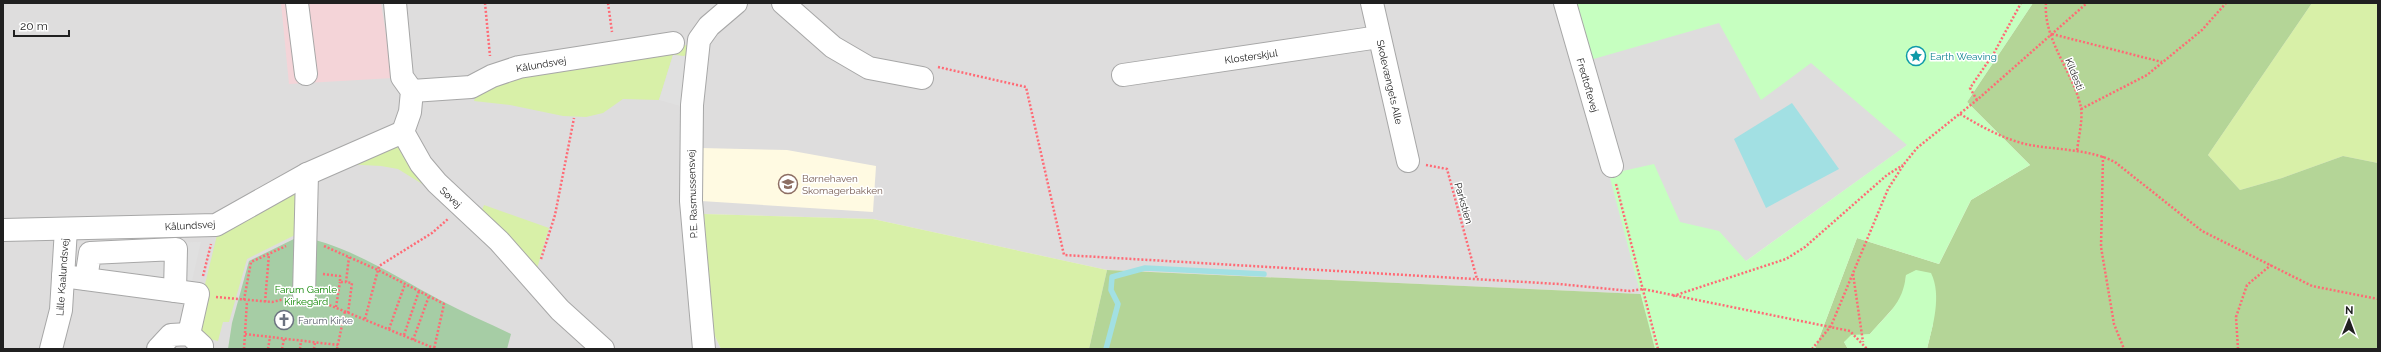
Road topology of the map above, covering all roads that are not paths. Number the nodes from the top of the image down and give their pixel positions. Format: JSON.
{"nodes":[{"id":1,"x":297,"y":3,"type":"edge"},
{"id":2,"x":395,"y":3,"type":"edge"},
{"id":3,"x":736,"y":3,"type":"edge"},
{"id":4,"x":783,"y":3,"type":"edge"},
{"id":5,"x":1372,"y":3,"type":"edge"},
{"id":6,"x":1565,"y":3,"type":"edge"},
{"id":7,"x":1379,"y":37,"type":"junction"},
{"id":8,"x":673,"y":43,"type":"dead end"},
{"id":9,"x":306,"y":74,"type":"dead end"},
{"id":10,"x":1123,"y":75,"type":"dead end"},
{"id":11,"x":922,"y":78,"type":"road end"},
{"id":12,"x":412,"y":91,"type":"junction"},
{"id":13,"x":403,"y":132,"type":"junction"},
{"id":14,"x":1408,"y":161,"type":"road end"},
{"id":15,"x":1612,"y":166,"type":"road end"},
{"id":16,"x":307,"y":174,"type":"junction"},
{"id":17,"x":66,"y":229,"type":"junction"},
{"id":18,"x":3,"y":230,"type":"edge"},
{"id":19,"x":63,"y":276,"type":"junction"},
{"id":20,"x":86,"y":279,"type":"junction"},
{"id":21,"x":175,"y":291,"type":"junction"},
{"id":22,"x":304,"y":295,"type":"dead end"},
{"id":23,"x":195,"y":341,"type":"edge"},
{"id":24,"x":51,"y":349,"type":"edge"},
{"id":25,"x":158,"y":349,"type":"edge"},
{"id":26,"x":603,"y":349,"type":"edge"},
{"id":27,"x":704,"y":349,"type":"edge"}],
"edges":[{"from":1,"to":9,"type":"street"},
{"from":2,"to":12,"type":"street"},
{"from":3,"to":27,"type":"street","name":"P.E. Rasmussensvej"},
{"from":4,"to":11,"type":"street"},
{"from":5,"to":7,"type":"street","name":"Skolevængets Alle"},
{"from":6,"to":15,"type":"street","name":"Fredtoftevej"},
{"from":7,"to":10,"type":"street","name":"Klosterskjul"},
{"from":7,"to":14,"type":"street","name":"Skolevængets Alle"},
{"from":8,"to":12,"type":"street","name":"Kålundsvej"},
{"from":12,"to":13,"type":"street"},
{"from":13,"to":16,"type":"street","name":"Kålundsvej"},
{"from":13,"to":26,"type":"street","name":"Søvej"},
{"from":16,"to":17,"type":"street","name":"Kålundsvej"},
{"from":16,"to":22,"type":"street"},
{"from":17,"to":18,"type":"street","name":"Kålundsvej"},
{"from":17,"to":19,"type":"street","name":"Lille Kaalundsvej"},
{"from":19,"to":20,"type":"street"},
{"from":19,"to":24,"type":"street","name":"Lille Kaalundsvej"},
{"from":20,"to":21,"type":"street"},
{"from":20,"to":21,"type":"street"},
{"from":21,"to":23,"type":"street"},
{"from":23,"to":25,"type":"street"}]}
